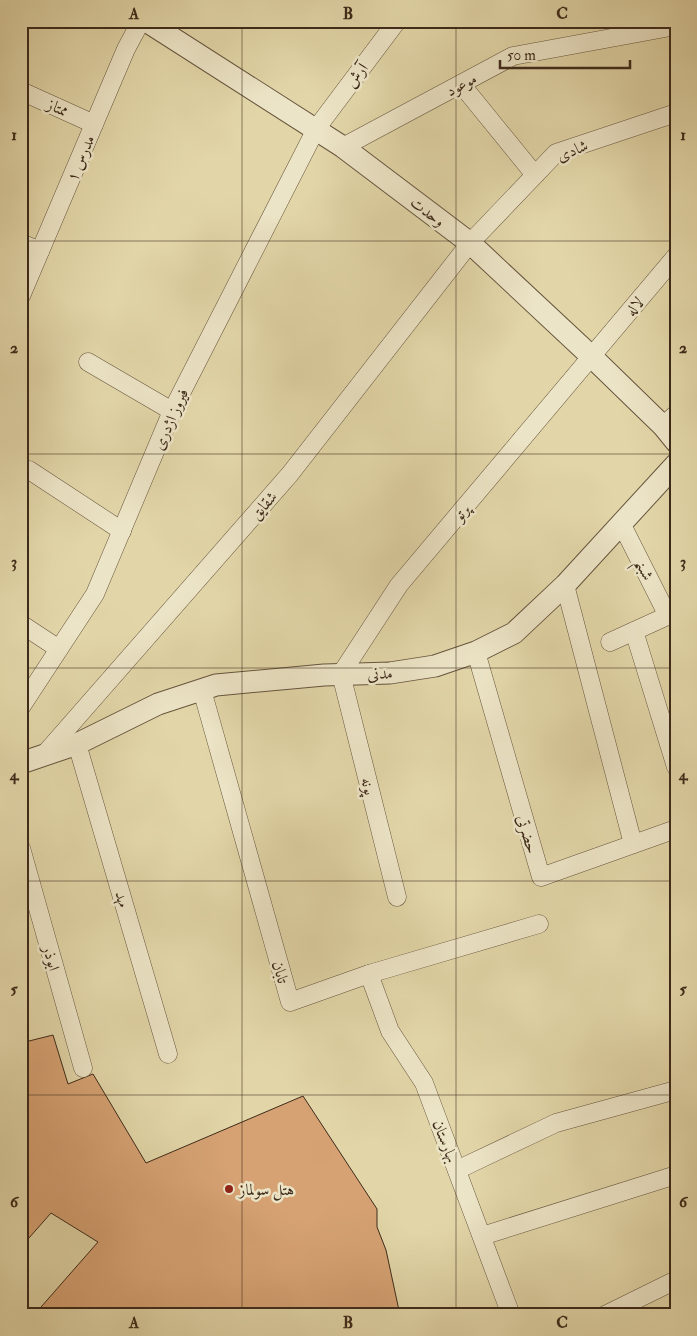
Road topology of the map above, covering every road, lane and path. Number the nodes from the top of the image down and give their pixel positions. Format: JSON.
{"nodes":[{"id":1,"x":141,"y":21,"type":"edge"},
{"id":2,"x":146,"y":21,"type":"edge"},
{"id":3,"x":397,"y":21,"type":"edge"},
{"id":4,"x":676,"y":26,"type":"edge"},
{"id":5,"x":631,"y":28,"type":"edge"},
{"id":6,"x":461,"y":84,"type":"junction"},
{"id":7,"x":21,"y":91,"type":"edge"},
{"id":8,"x":676,"y":113,"type":"edge"},
{"id":9,"x":94,"y":124,"type":"junction"},
{"id":10,"x":316,"y":130,"type":"junction"},
{"id":11,"x":344,"y":147,"type":"junction"},
{"id":12,"x":535,"y":175,"type":"junction"},
{"id":13,"x":21,"y":243,"type":"edge"},
{"id":14,"x":470,"y":243,"type":"junction"},
{"id":15,"x":40,"y":251,"type":"junction"},
{"id":16,"x":676,"y":256,"type":"edge"},
{"id":17,"x":21,"y":296,"type":"edge"},
{"id":18,"x":592,"y":357,"type":"junction"},
{"id":19,"x":88,"y":362,"type":"dead end"},
{"id":20,"x":172,"y":411,"type":"junction"},
{"id":21,"x":669,"y":420,"type":"edge"},
{"id":22,"x":676,"y":442,"type":"edge"},
{"id":23,"x":676,"y":464,"type":"edge"},
{"id":24,"x":29,"y":470,"type":"dead end"},
{"id":25,"x":622,"y":523,"type":"junction"},
{"id":26,"x":122,"y":531,"type":"junction"},
{"id":27,"x":565,"y":585,"type":"junction"},
{"id":28,"x":672,"y":614,"type":"edge"},
{"id":29,"x":21,"y":624,"type":"edge"},
{"id":30,"x":634,"y":631,"type":"junction"},
{"id":31,"x":610,"y":642,"type":"dead end"},
{"id":32,"x":59,"y":649,"type":"junction"},
{"id":33,"x":476,"y":652,"type":"junction"},
{"id":34,"x":341,"y":674,"type":"junction"},
{"id":35,"x":202,"y":690,"type":"junction"},
{"id":36,"x":21,"y":706,"type":"edge"},
{"id":37,"x":77,"y":744,"type":"junction"},
{"id":38,"x":43,"y":756,"type":"junction"},
{"id":39,"x":21,"y":763,"type":"edge"},
{"id":40,"x":676,"y":767,"type":"edge"},
{"id":41,"x":676,"y":829,"type":"edge"},
{"id":42,"x":633,"y":844,"type":"junction"},
{"id":43,"x":21,"y":848,"type":"edge"},
{"id":44,"x":398,"y":897,"type":"dead end"},
{"id":45,"x":539,"y":924,"type":"dead end"},
{"id":46,"x":369,"y":974,"type":"junction"},
{"id":47,"x":168,"y":1054,"type":"dead end"},
{"id":48,"x":83,"y":1068,"type":"dead end"},
{"id":49,"x":676,"y":1090,"type":"edge"},
{"id":50,"x":457,"y":1170,"type":"junction"},
{"id":51,"x":676,"y":1175,"type":"edge"},
{"id":52,"x":482,"y":1236,"type":"junction"},
{"id":53,"x":676,"y":1280,"type":"edge"},
{"id":54,"x":511,"y":1315,"type":"edge"},
{"id":55,"x":605,"y":1315,"type":"edge"}],
"edges":[{"from":1,"to":9,"type":"street","name":"مدرس ۱"},
{"from":2,"to":10,"type":"street","name":"وحدت"},
{"from":3,"to":10,"type":"street","name":"آرش"},
{"from":4,"to":5,"type":"street","name":"موعود"},
{"from":5,"to":6,"type":"street","name":"موعود"},
{"from":6,"to":11,"type":"street","name":"موعود"},
{"from":6,"to":12,"type":"street"},
{"from":7,"to":9,"type":"street","name":"ممتاز"},
{"from":8,"to":12,"type":"street","name":"شادی"},
{"from":9,"to":15,"type":"street","name":"مدرس ۱"},
{"from":10,"to":11,"type":"street","name":"وحدت"},
{"from":10,"to":20,"type":"street","name":"فیروز اژدری"},
{"from":11,"to":14,"type":"street","name":"وحدت"},
{"from":12,"to":14,"type":"street","name":"شادی"},
{"from":13,"to":15,"type":"street"},
{"from":14,"to":18,"type":"street","name":"وحدت"},
{"from":14,"to":38,"type":"street","name":"شقایق"},
{"from":15,"to":17,"type":"street","name":"مدرس ۱"},
{"from":16,"to":18,"type":"street","name":"لاله"},
{"from":18,"to":21,"type":"street","name":"وحدت"},
{"from":18,"to":34,"type":"street","name":"پرتو"},
{"from":19,"to":20,"type":"street"},
{"from":20,"to":26,"type":"street","name":"فیروز اژدری"},
{"from":21,"to":22,"type":"street","name":"وحدت"},
{"from":23,"to":25,"type":"street","name":"مدنی"},
{"from":24,"to":26,"type":"street"},
{"from":25,"to":27,"type":"street","name":"مدنی"},
{"from":25,"to":28,"type":"street","name":"شبنم"},
{"from":26,"to":32,"type":"street","name":"فیروز اژدری"},
{"from":27,"to":33,"type":"street","name":"مدنی"},
{"from":27,"to":42,"type":"street"},
{"from":28,"to":30,"type":"street"},
{"from":29,"to":32,"type":"street"},
{"from":30,"to":31,"type":"street"},
{"from":30,"to":40,"type":"street"},
{"from":32,"to":36,"type":"street","name":"فیروز اژدری"},
{"from":33,"to":34,"type":"street","name":"مدنی"},
{"from":33,"to":42,"type":"street","name":"حضرتی"},
{"from":34,"to":35,"type":"street","name":"مدنی"},
{"from":34,"to":44,"type":"street","name":"پونه"},
{"from":35,"to":37,"type":"street","name":"مدنی"},
{"from":35,"to":46,"type":"street","name":"تابان"},
{"from":37,"to":38,"type":"street","name":"مدنی"},
{"from":37,"to":47,"type":"street","name":"مهد"},
{"from":38,"to":39,"type":"street","name":"مدنی"},
{"from":41,"to":42,"type":"street","name":"حضرتی"},
{"from":43,"to":48,"type":"street","name":"ابوذر"},
{"from":45,"to":46,"type":"street","name":"تابان"},
{"from":46,"to":50,"type":"street","name":"بهارستان"},
{"from":49,"to":50,"type":"street"},
{"from":50,"to":52,"type":"street","name":"بهارستان"},
{"from":51,"to":52,"type":"street"},
{"from":52,"to":54,"type":"street","name":"بهارستان"},
{"from":53,"to":55,"type":"street"}]}
